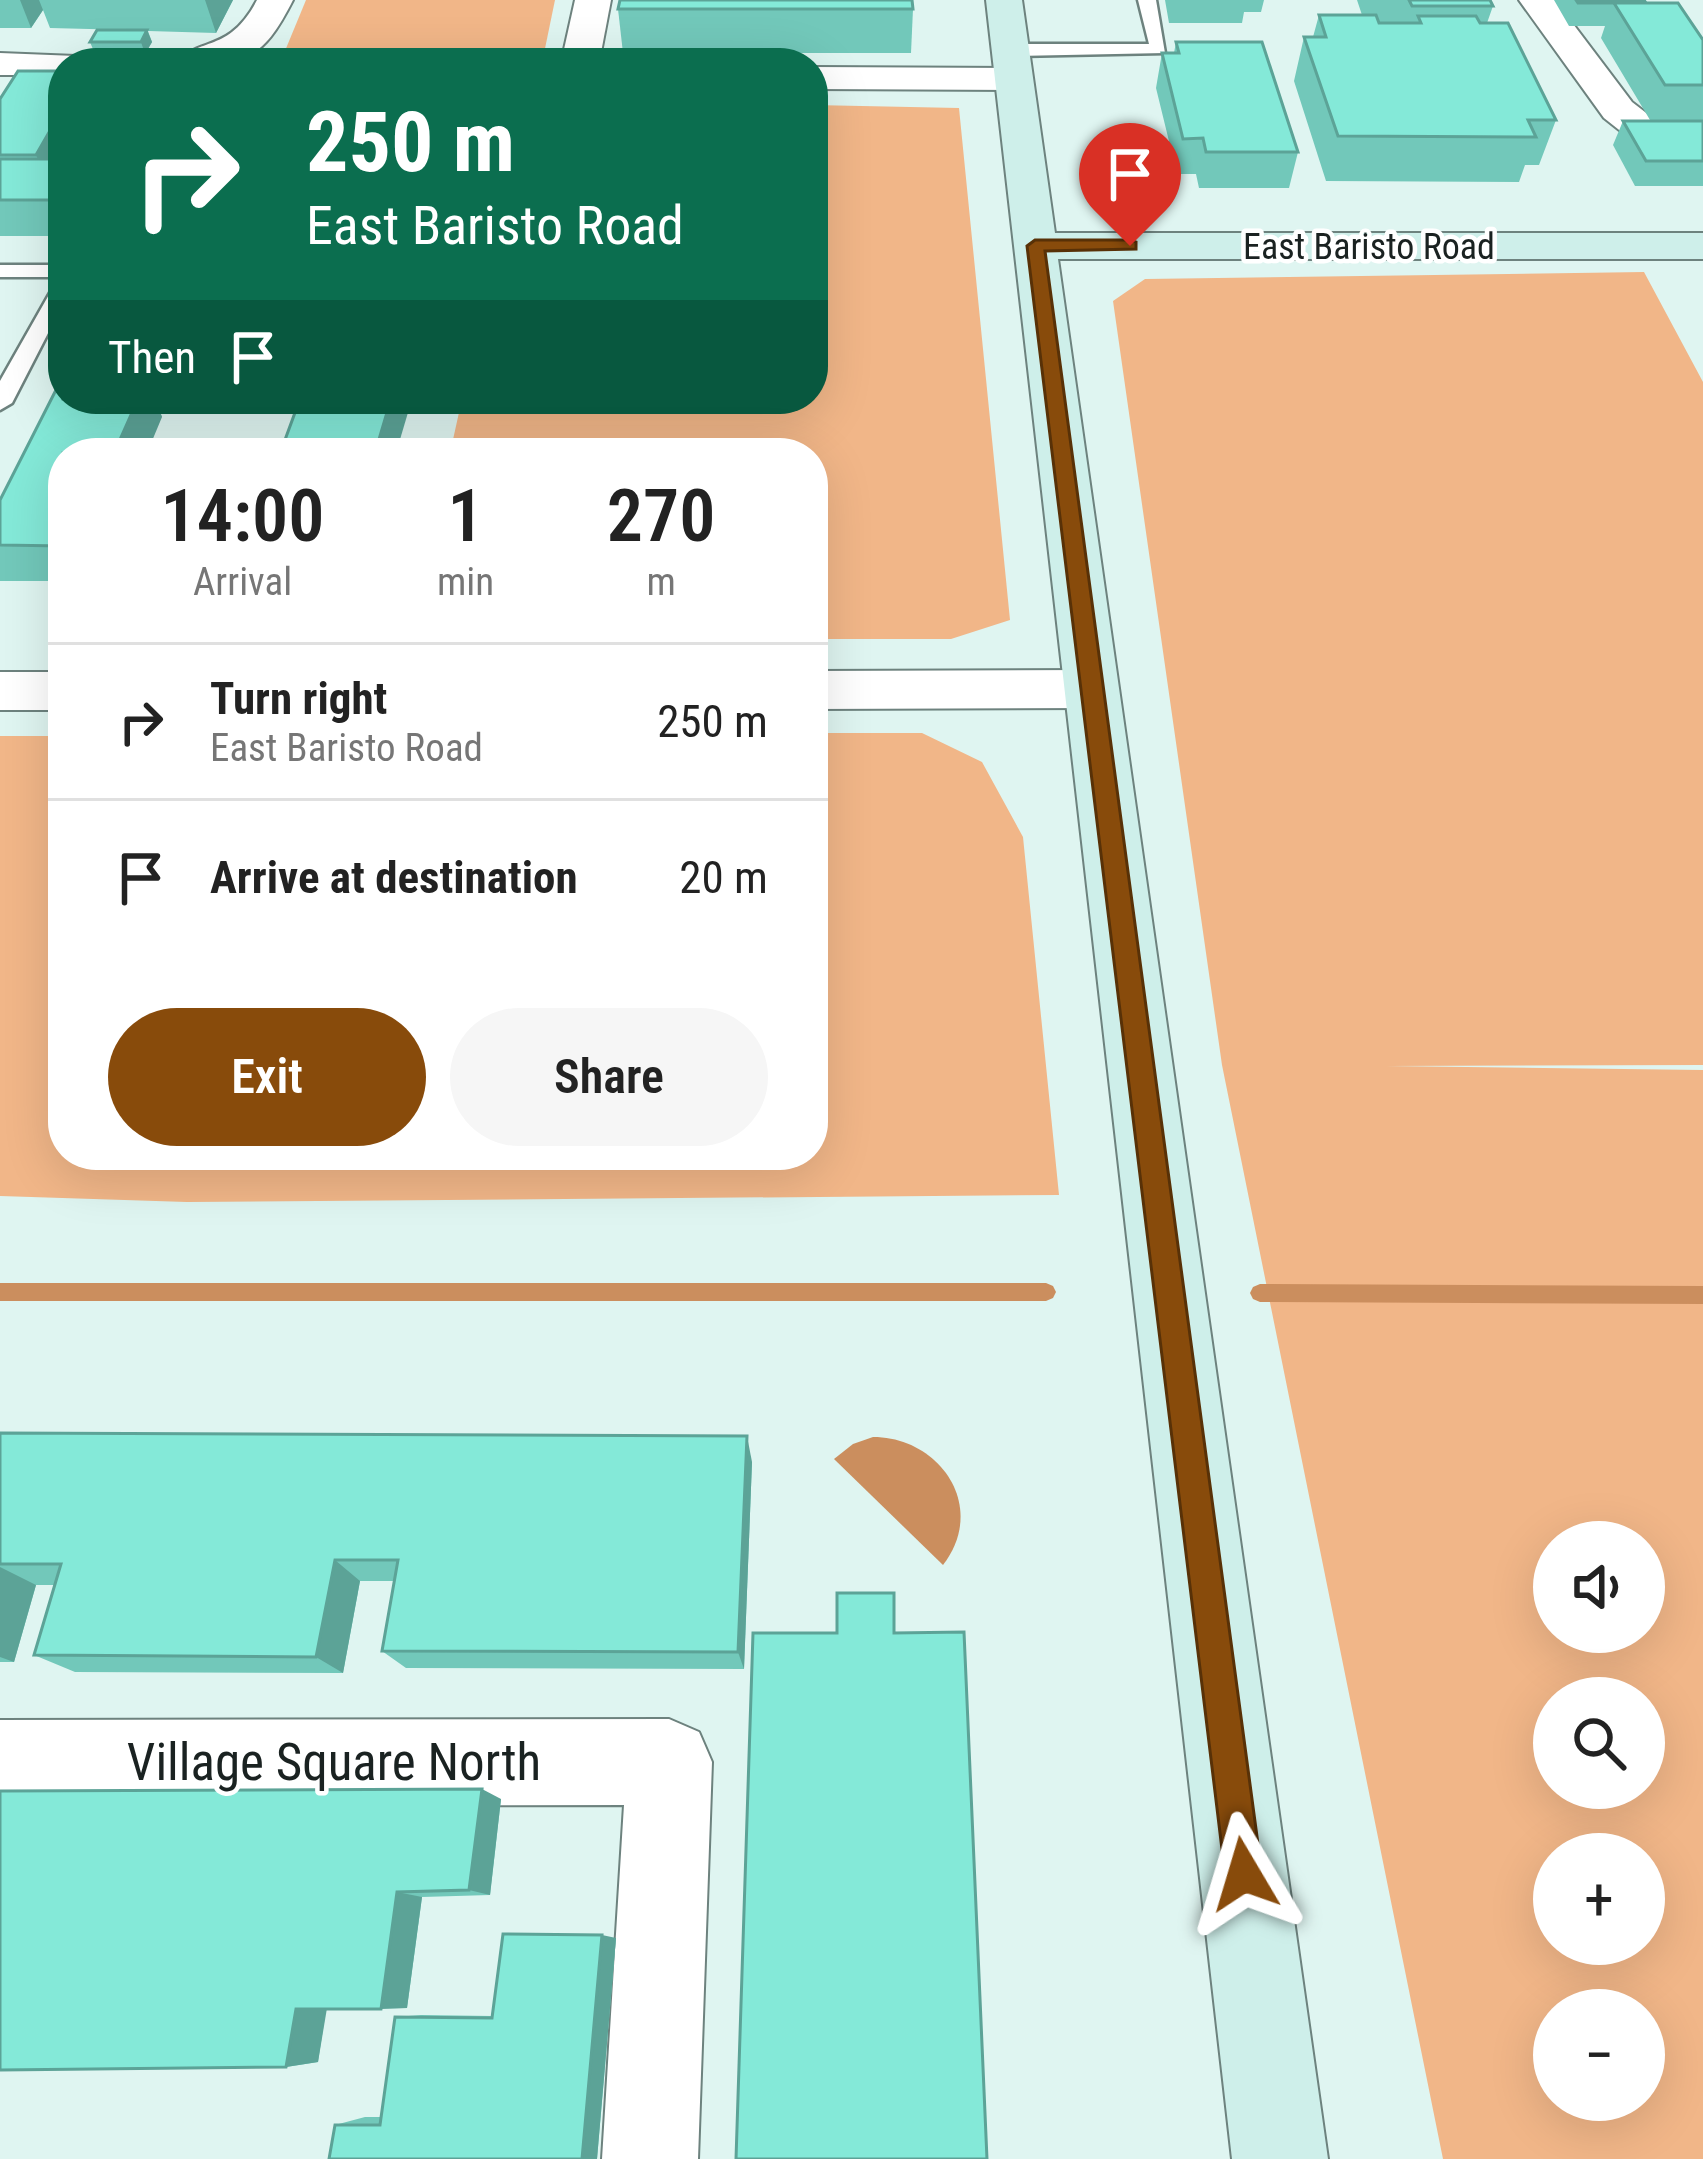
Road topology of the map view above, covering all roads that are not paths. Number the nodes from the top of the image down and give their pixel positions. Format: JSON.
{"nodes":[{"id":1,"x":275,"y":0,"type":"edge"},
{"id":2,"x":593,"y":0,"type":"edge"},
{"id":3,"x":1147,"y":0,"type":"edge"},
{"id":4,"x":1538,"y":0,"type":"edge"},
{"id":5,"x":1010,"y":43,"type":"edge"},
{"id":6,"x":238,"y":48,"type":"edge"},
{"id":7,"x":583,"y":48,"type":"edge"},
{"id":8,"x":0,"y":64,"type":"edge"},
{"id":9,"x":48,"y":64,"type":"edge"},
{"id":10,"x":828,"y":75,"type":"edge"},
{"id":11,"x":1703,"y":138,"type":"edge"},
{"id":12,"x":1035,"y":246,"type":"junction"},
{"id":13,"x":1703,"y":246,"type":"edge"},
{"id":14,"x":0,"y":271,"type":"edge"},
{"id":15,"x":48,"y":271,"type":"edge"},
{"id":16,"x":48,"y":312,"type":"edge"},
{"id":17,"x":0,"y":403,"type":"edge"},
{"id":18,"x":1090,"y":689,"type":"junction"},
{"id":19,"x":828,"y":690,"type":"edge"},
{"id":20,"x":0,"y":691,"type":"edge"},
{"id":21,"x":48,"y":691,"type":"edge"},
{"id":22,"x":0,"y":1763,"type":"edge"},
{"id":23,"x":650,"y":2159,"type":"edge"},
{"id":24,"x":1280,"y":2159,"type":"edge"}],
"edges":[{"from":1,"to":6,"type":"street"},
{"from":2,"to":7,"type":"street"},
{"from":3,"to":5,"type":"lane"},
{"from":4,"to":11,"type":"street"},
{"from":5,"to":10,"type":"street"},
{"from":5,"to":12,"type":"street"},
{"from":8,"to":9,"type":"street"},
{"from":12,"to":13,"type":"street","name":"East Baristo Road"},
{"from":12,"to":18,"type":"street"},
{"from":14,"to":15,"type":"lane"},
{"from":16,"to":17,"type":"lane"},
{"from":18,"to":19,"type":"street"},
{"from":18,"to":24,"type":"street"},
{"from":20,"to":21,"type":"street"},
{"from":22,"to":23,"type":"street","name":"Village Square North"}]}
